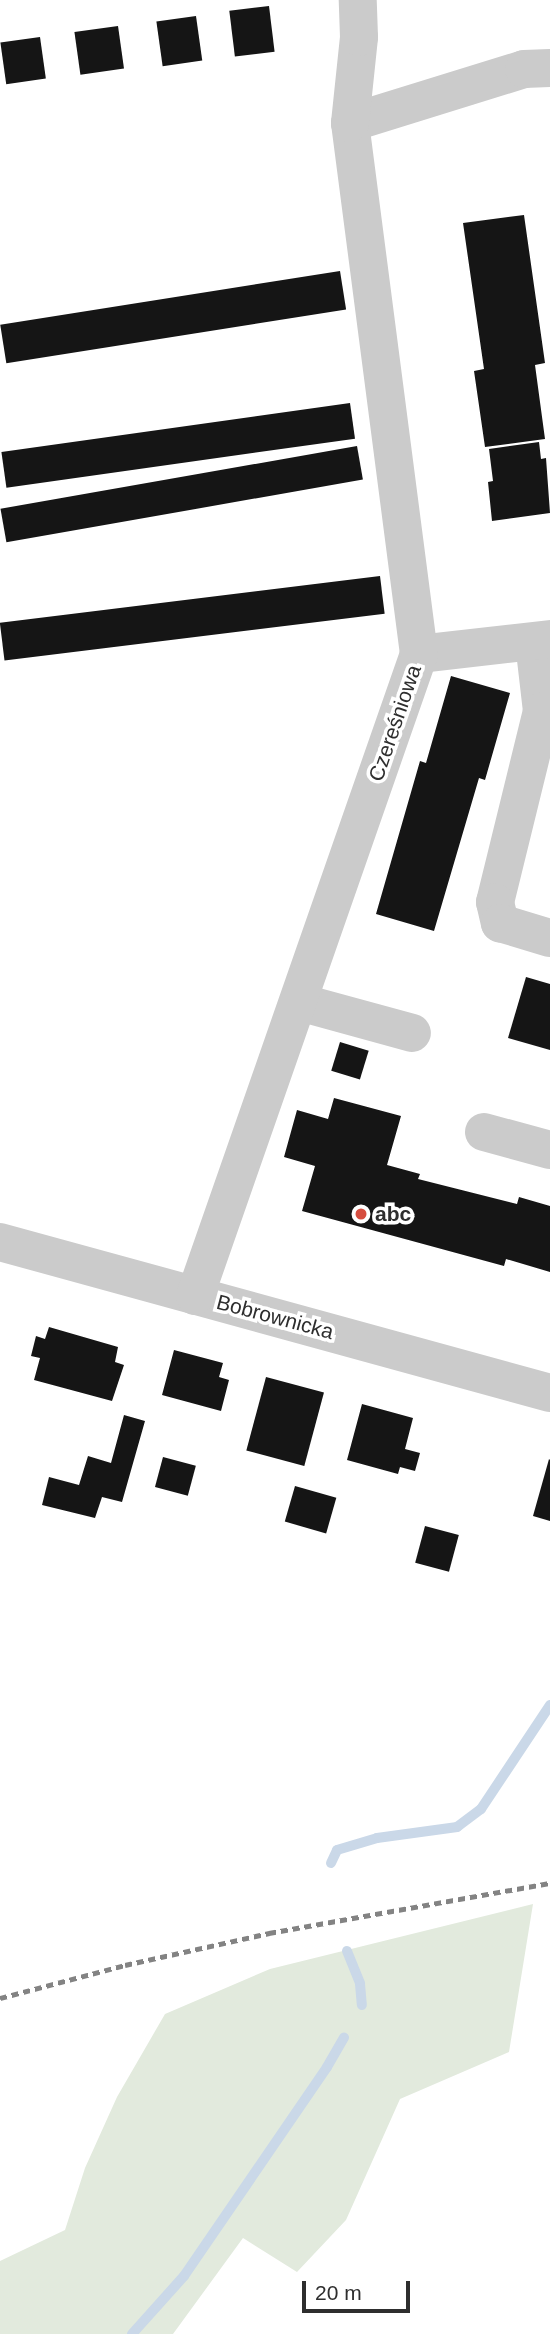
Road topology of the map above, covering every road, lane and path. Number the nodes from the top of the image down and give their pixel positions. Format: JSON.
{"nodes":[{"id":1,"x":359,"y":0,"type":"edge"},
{"id":2,"x":541,"y":62,"type":"edge"},
{"id":3,"x":350,"y":123,"type":"junction"},
{"id":4,"x":542,"y":640,"type":"edge"},
{"id":5,"x":419,"y":654,"type":"junction"},
{"id":6,"x":550,"y":937,"type":"edge"},
{"id":7,"x":299,"y":1002,"type":"junction"},
{"id":8,"x":412,"y":1033,"type":"dead end"},
{"id":9,"x":484,"y":1132,"type":"dead end"},
{"id":10,"x":550,"y":1150,"type":"edge"},
{"id":11,"x":0,"y":1242,"type":"edge"},
{"id":12,"x":195,"y":1296,"type":"junction"},
{"id":13,"x":550,"y":1393,"type":"edge"}],
"edges":[{"from":1,"to":3,"type":"street","name":"Czereśniowa"},
{"from":2,"to":3,"type":"street"},
{"from":3,"to":5,"type":"street","name":"Czereśniowa"},
{"from":4,"to":5,"type":"street"},
{"from":4,"to":6,"type":"street"},
{"from":5,"to":7,"type":"street","name":"Czereśniowa"},
{"from":7,"to":8,"type":"street"},
{"from":7,"to":12,"type":"street","name":"Czereśniowa"},
{"from":9,"to":10,"type":"street"},
{"from":11,"to":12,"type":"street","name":"Bobrownicka"},
{"from":12,"to":13,"type":"street","name":"Bobrownicka"}]}
